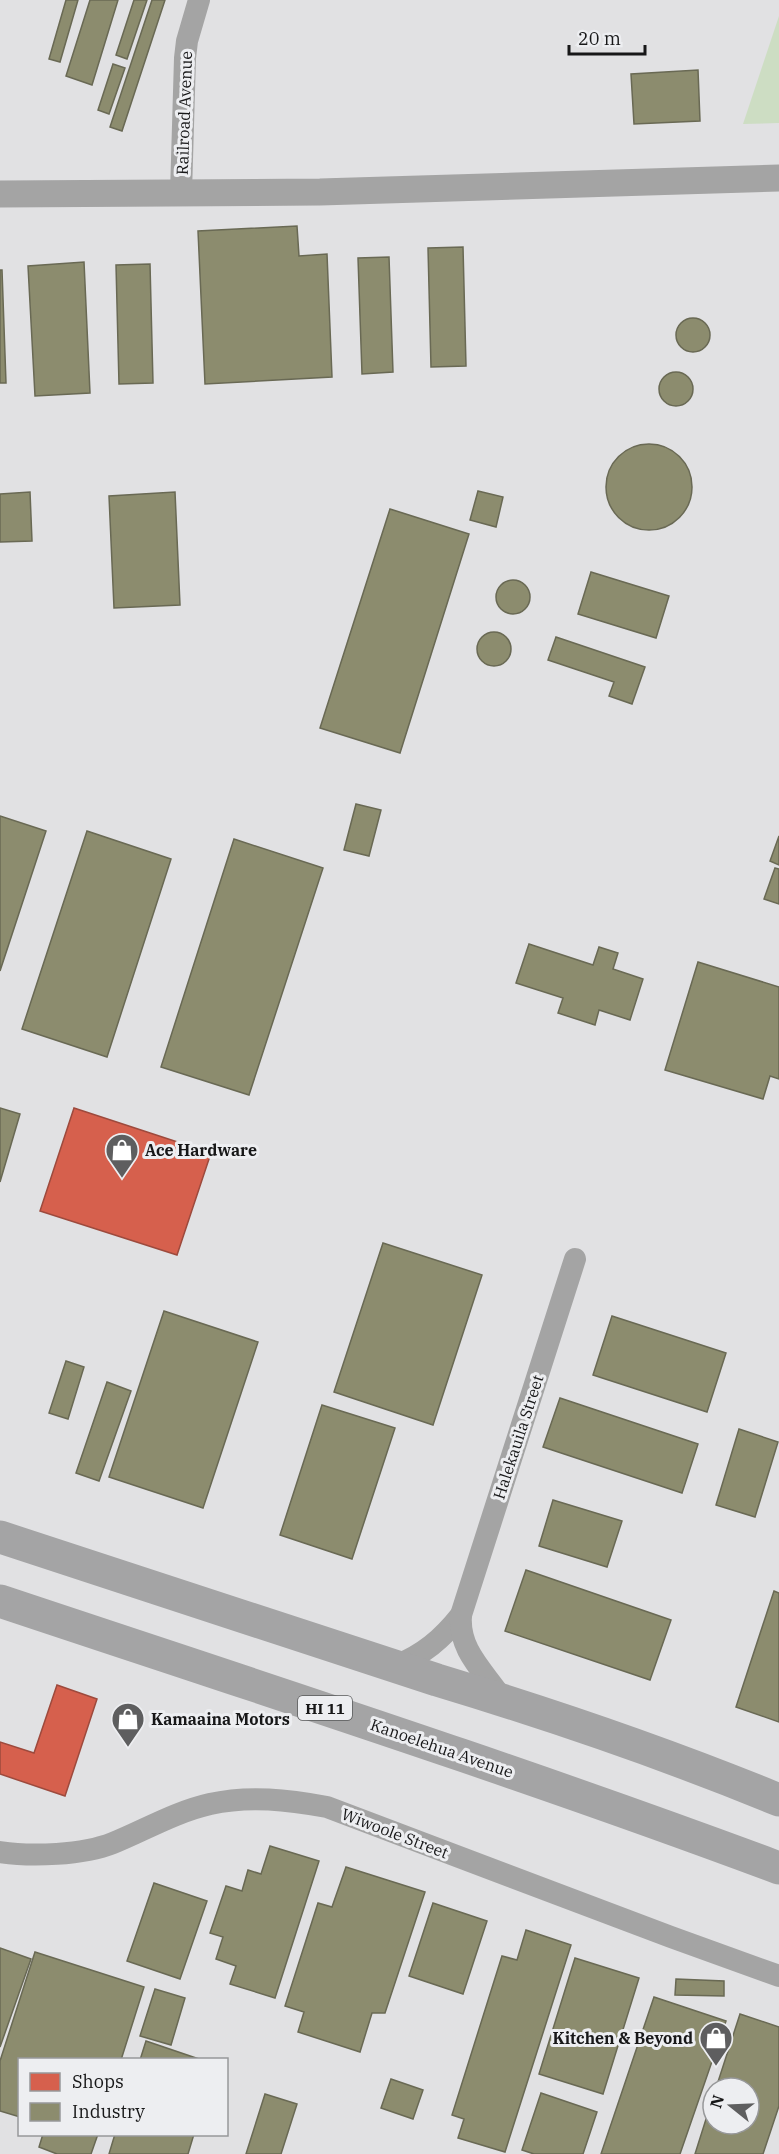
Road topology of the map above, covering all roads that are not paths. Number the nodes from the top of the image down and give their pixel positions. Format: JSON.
{"nodes":[{"id":1,"x":199,"y":0,"type":"edge"},
{"id":2,"x":779,"y":178,"type":"edge"},
{"id":3,"x":181,"y":193,"type":"junction"},
{"id":4,"x":0,"y":195,"type":"edge"},
{"id":5,"x":575,"y":1259,"type":"dead end"},
{"id":6,"x":0,"y":1537,"type":"edge"},
{"id":7,"x":40,"y":1550,"type":"junction"},
{"id":8,"x":0,"y":1551,"type":"edge"},
{"id":9,"x":0,"y":1601,"type":"edge"},
{"id":10,"x":461,"y":1615,"type":"junction"},
{"id":11,"x":395,"y":1666,"type":"junction"},
{"id":12,"x":503,"y":1700,"type":"junction"},
{"id":13,"x":779,"y":1800,"type":"edge"},
{"id":14,"x":0,"y":1852,"type":"edge"},
{"id":15,"x":779,"y":1868,"type":"edge"},
{"id":16,"x":779,"y":1976,"type":"edge"}],
"edges":[{"from":1,"to":3,"type":"street","name":"Railroad Avenue"},
{"from":2,"to":3,"type":"street"},
{"from":3,"to":4,"type":"street"},
{"from":5,"to":10,"type":"street","name":"Halekauila Street"},
{"from":6,"to":7,"type":"highway"},
{"from":7,"to":8,"type":"highway"},
{"from":7,"to":11,"type":"highway"},
{"from":9,"to":15,"type":"highway","name":"Kanoelehua Avenue","number":"HI 11"},
{"from":10,"to":11,"type":"street","name":"Halekauila Street"},
{"from":10,"to":12,"type":"street","name":"Halekauila Street"},
{"from":11,"to":12,"type":"highway"},
{"from":12,"to":13,"type":"highway"},
{"from":14,"to":16,"type":"street","name":"Wiwoole Street"}]}
